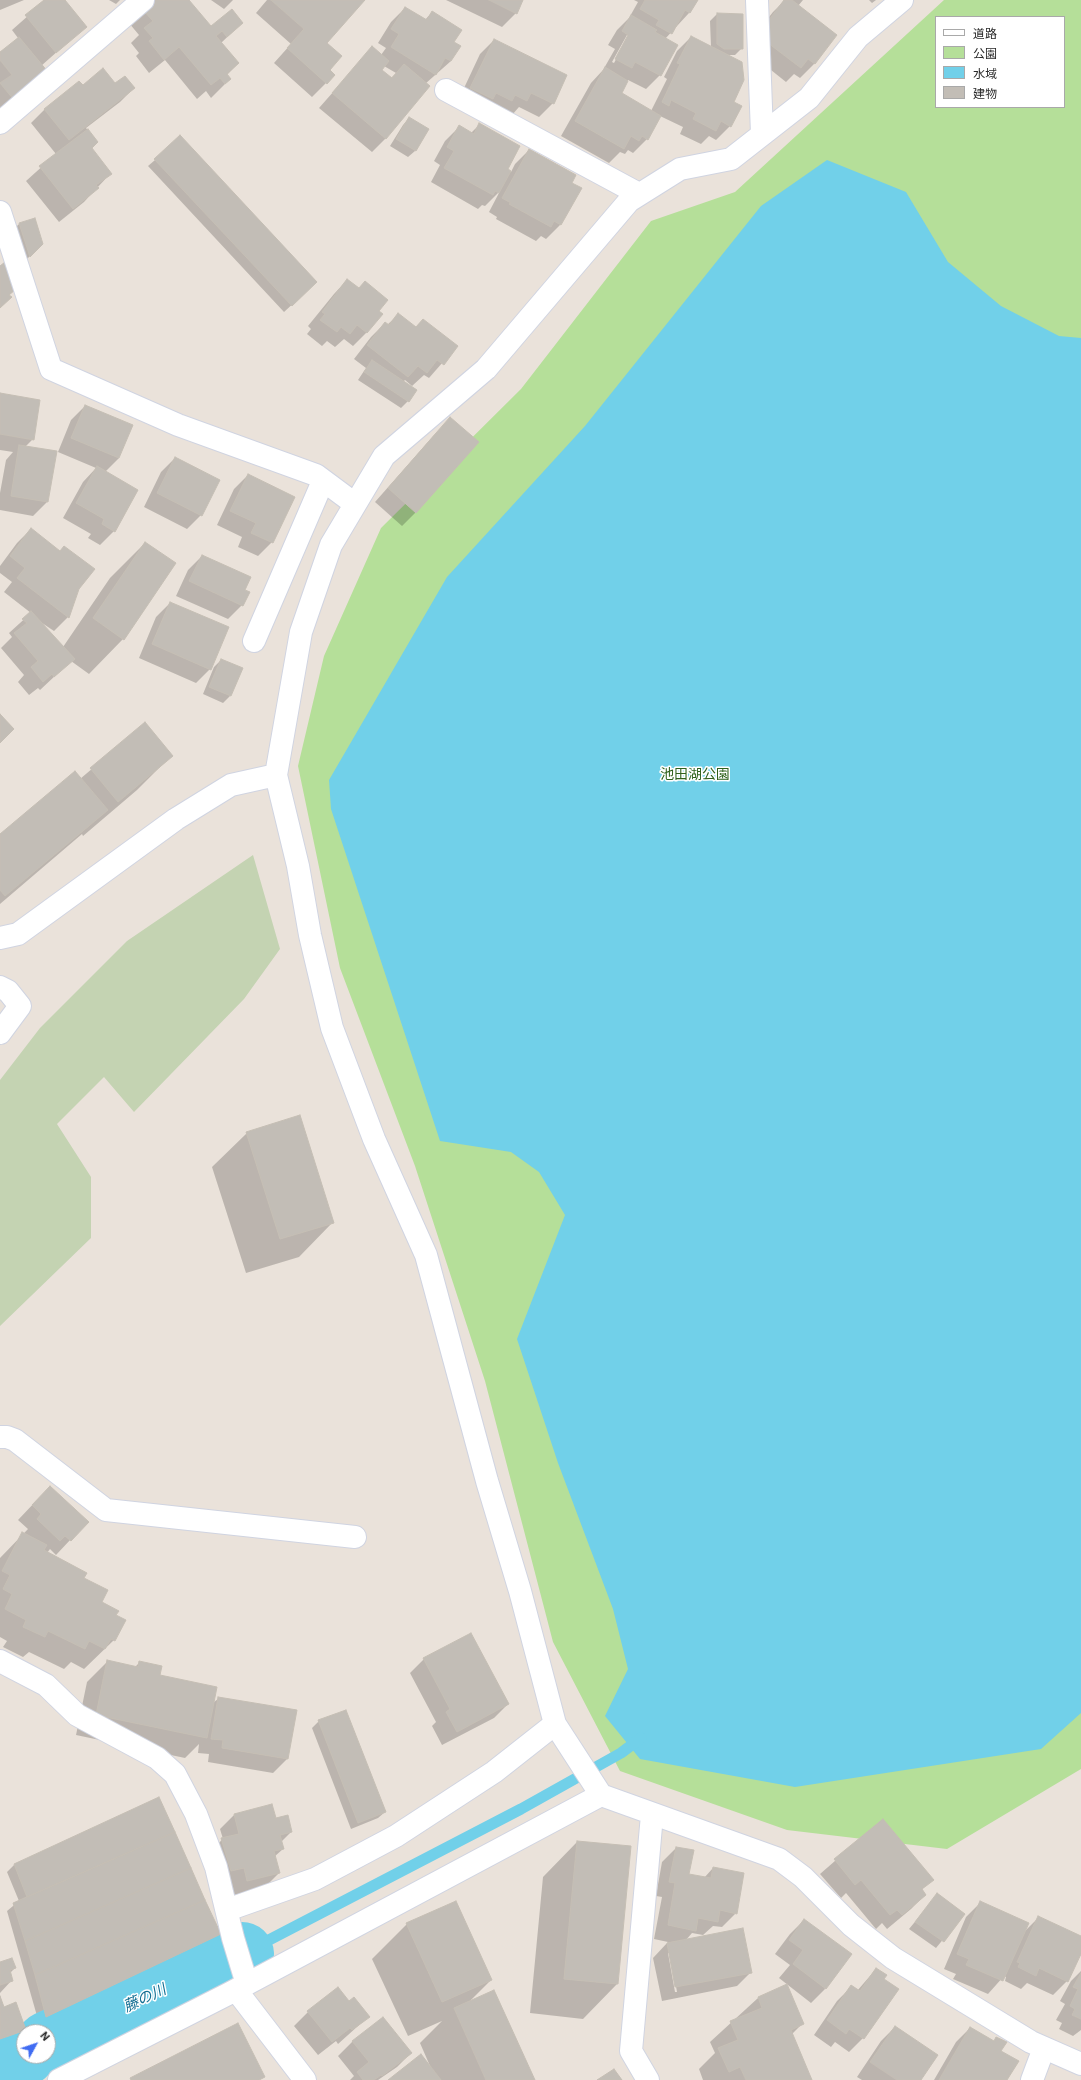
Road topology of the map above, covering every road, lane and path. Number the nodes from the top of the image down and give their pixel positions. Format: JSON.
{"nodes":[{"id":1,"x":143,"y":0,"type":"edge"},
{"id":2,"x":757,"y":0,"type":"edge"},
{"id":3,"x":902,"y":0,"type":"edge"},
{"id":4,"x":446,"y":90,"type":"dead end"},
{"id":5,"x":0,"y":124,"type":"edge"},
{"id":6,"x":762,"y":134,"type":"junction"},
{"id":7,"x":639,"y":194,"type":"junction"},
{"id":8,"x":0,"y":212,"type":"edge"},
{"id":9,"x":323,"y":481,"type":"junction"},
{"id":10,"x":355,"y":504,"type":"junction"},
{"id":11,"x":254,"y":641,"type":"dead end"},
{"id":12,"x":276,"y":775,"type":"junction"},
{"id":13,"x":0,"y":938,"type":"edge"},
{"id":14,"x":0,"y":987,"type":"edge"},
{"id":15,"x":0,"y":1033,"type":"edge"},
{"id":16,"x":0,"y":1437,"type":"edge"},
{"id":17,"x":355,"y":1537,"type":"dead end"},
{"id":18,"x":0,"y":1661,"type":"edge"},
{"id":19,"x":555,"y":1724,"type":"junction"},
{"id":20,"x":597,"y":1789,"type":"junction"},
{"id":21,"x":652,"y":1815,"type":"junction"},
{"id":22,"x":227,"y":1910,"type":"junction"},
{"id":23,"x":243,"y":1985,"type":"junction"},
{"id":24,"x":1044,"y":2048,"type":"junction"},
{"id":25,"x":1081,"y":2064,"type":"edge"},
{"id":26,"x":59,"y":2080,"type":"edge"},
{"id":27,"x":306,"y":2080,"type":"edge"},
{"id":28,"x":648,"y":2080,"type":"edge"},
{"id":29,"x":1032,"y":2080,"type":"edge"}],
"edges":[{"from":1,"to":5,"type":"street"},
{"from":2,"to":6,"type":"street"},
{"from":3,"to":6,"type":"street"},
{"from":4,"to":7,"type":"street"},
{"from":6,"to":7,"type":"street"},
{"from":7,"to":10,"type":"street"},
{"from":8,"to":9,"type":"street"},
{"from":9,"to":10,"type":"street"},
{"from":9,"to":11,"type":"street"},
{"from":10,"to":12,"type":"street"},
{"from":12,"to":13,"type":"street"},
{"from":12,"to":19,"type":"street"},
{"from":14,"to":15,"type":"street"},
{"from":16,"to":17,"type":"street"},
{"from":18,"to":22,"type":"street"},
{"from":19,"to":20,"type":"street"},
{"from":19,"to":22,"type":"street"},
{"from":20,"to":21,"type":"street"},
{"from":20,"to":23,"type":"street"},
{"from":21,"to":24,"type":"street"},
{"from":21,"to":28,"type":"street"},
{"from":22,"to":23,"type":"street"},
{"from":23,"to":26,"type":"street"},
{"from":23,"to":27,"type":"street"},
{"from":24,"to":25,"type":"street"},
{"from":24,"to":29,"type":"street"}]}
